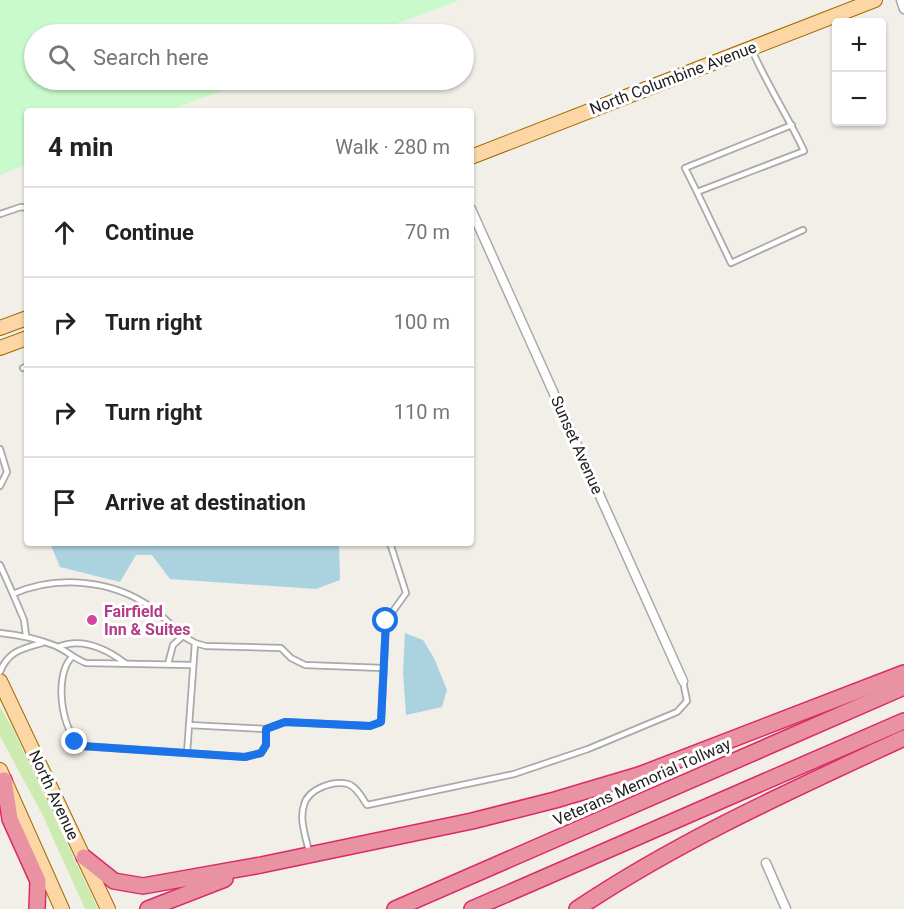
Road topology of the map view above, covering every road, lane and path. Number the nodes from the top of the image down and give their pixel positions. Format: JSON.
{"nodes":[{"id":1,"x":875,"y":0,"type":"edge"},
{"id":2,"x":901,"y":0,"type":"edge"},
{"id":3,"x":904,"y":9,"type":"edge"},
{"id":4,"x":750,"y":48,"type":"junction"},
{"id":5,"x":792,"y":125,"type":"junction"},
{"id":6,"x":474,"y":156,"type":"edge"},
{"id":7,"x":697,"y":192,"type":"junction"},
{"id":8,"x":24,"y":208,"type":"edge"},
{"id":9,"x":0,"y":214,"type":"edge"},
{"id":10,"x":474,"y":216,"type":"edge"},
{"id":11,"x":803,"y":230,"type":"dead end"},
{"id":12,"x":24,"y":319,"type":"edge"},
{"id":13,"x":0,"y":328,"type":"edge"},
{"id":14,"x":24,"y":339,"type":"edge"},
{"id":15,"x":0,"y":348,"type":"edge"},
{"id":16,"x":0,"y":449,"type":"edge"},
{"id":17,"x":6,"y":462,"type":"junction"},
{"id":18,"x":0,"y":465,"type":"edge"},
{"id":19,"x":0,"y":486,"type":"edge"},
{"id":20,"x":391,"y":546,"type":"edge"},
{"id":21,"x":0,"y":565,"type":"edge"},
{"id":22,"x":13,"y":594,"type":"junction"},
{"id":23,"x":0,"y":633,"type":"edge"},
{"id":24,"x":26,"y":635,"type":"junction"},
{"id":25,"x":183,"y":636,"type":"junction"},
{"id":26,"x":42,"y":643,"type":"junction"},
{"id":27,"x":195,"y":643,"type":"junction"},
{"id":28,"x":57,"y":647,"type":"junction"},
{"id":29,"x":71,"y":658,"type":"junction"},
{"id":30,"x":125,"y":663,"type":"junction"},
{"id":31,"x":168,"y":664,"type":"junction"},
{"id":32,"x":192,"y":665,"type":"junction"},
{"id":33,"x":383,"y":669,"type":"junction"},
{"id":34,"x":0,"y":672,"type":"edge"},
{"id":35,"x":904,"y":673,"type":"edge"},
{"id":36,"x":0,"y":681,"type":"edge"},
{"id":37,"x":683,"y":681,"type":"joint"},
{"id":38,"x":904,"y":687,"type":"edge"},
{"id":39,"x":904,"y":721,"type":"edge"},
{"id":40,"x":189,"y":725,"type":"junction"},
{"id":41,"x":266,"y":729,"type":"junction"},
{"id":42,"x":904,"y":738,"type":"edge"},
{"id":43,"x":187,"y":753,"type":"junction"},
{"id":44,"x":2,"y":775,"type":"edge"},
{"id":45,"x":310,"y":854,"type":"junction"},
{"id":46,"x":84,"y":858,"type":"junction"},
{"id":47,"x":766,"y":863,"type":"dead end"},
{"id":48,"x":261,"y":865,"type":"junction"},
{"id":49,"x":37,"y":909,"type":"edge"},
{"id":50,"x":62,"y":909,"type":"edge"},
{"id":51,"x":108,"y":909,"type":"edge"},
{"id":52,"x":148,"y":909,"type":"edge"},
{"id":53,"x":395,"y":909,"type":"edge"},
{"id":54,"x":472,"y":909,"type":"edge"},
{"id":55,"x":577,"y":909,"type":"edge"},
{"id":56,"x":786,"y":909,"type":"edge"}],
"edges":[{"from":1,"to":4,"type":"main road","name":"North Columbine Avenue"},
{"from":2,"to":3,"type":"street"},
{"from":4,"to":5,"type":"lane"},
{"from":4,"to":6,"type":"main road","name":"North Columbine Avenue"},
{"from":5,"to":7,"type":"lane"},
{"from":5,"to":7,"type":"lane"},
{"from":7,"to":11,"type":"lane"},
{"from":8,"to":9,"type":"lane"},
{"from":10,"to":37,"type":"street","name":"Sunset Avenue"},
{"from":12,"to":13,"type":"main road"},
{"from":14,"to":15,"type":"main road"},
{"from":16,"to":17,"type":"lane"},
{"from":17,"to":18,"type":"lane"},
{"from":17,"to":19,"type":"lane"},
{"from":20,"to":33,"type":"lane"},
{"from":21,"to":22,"type":"lane"},
{"from":22,"to":24,"type":"lane"},
{"from":22,"to":25,"type":"lane"},
{"from":23,"to":24,"type":"lane"},
{"from":24,"to":26,"type":"lane"},
{"from":25,"to":27,"type":"lane"},
{"from":25,"to":31,"type":"lane"},
{"from":26,"to":28,"type":"lane"},
{"from":26,"to":34,"type":"lane"},
{"from":27,"to":32,"type":"lane"},
{"from":27,"to":33,"type":"lane"},
{"from":28,"to":29,"type":"lane"},
{"from":28,"to":30,"type":"lane"},
{"from":29,"to":30,"type":"lane"},
{"from":29,"to":43,"type":"lane"},
{"from":30,"to":31,"type":"lane"},
{"from":31,"to":32,"type":"lane"},
{"from":32,"to":40,"type":"lane"},
{"from":33,"to":41,"type":"lane"},
{"from":35,"to":45,"type":"highway"},
{"from":36,"to":46,"type":"main road","name":"North Avenue"},
{"from":37,"to":45,"type":"lane"},
{"from":38,"to":53,"type":"highway","name":"Veterans Memorial Tollway"},
{"from":39,"to":54,"type":"highway"},
{"from":40,"to":41,"type":"lane"},
{"from":40,"to":43,"type":"lane"},
{"from":41,"to":43,"type":"lane"},
{"from":42,"to":55,"type":"highway"},
{"from":44,"to":49,"type":"highway"},
{"from":44,"to":50,"type":"main road"},
{"from":45,"to":48,"type":"highway"},
{"from":46,"to":48,"type":"highway"},
{"from":46,"to":51,"type":"main road","name":"North Avenue"},
{"from":47,"to":56,"type":"street"},
{"from":48,"to":52,"type":"highway"}]}
